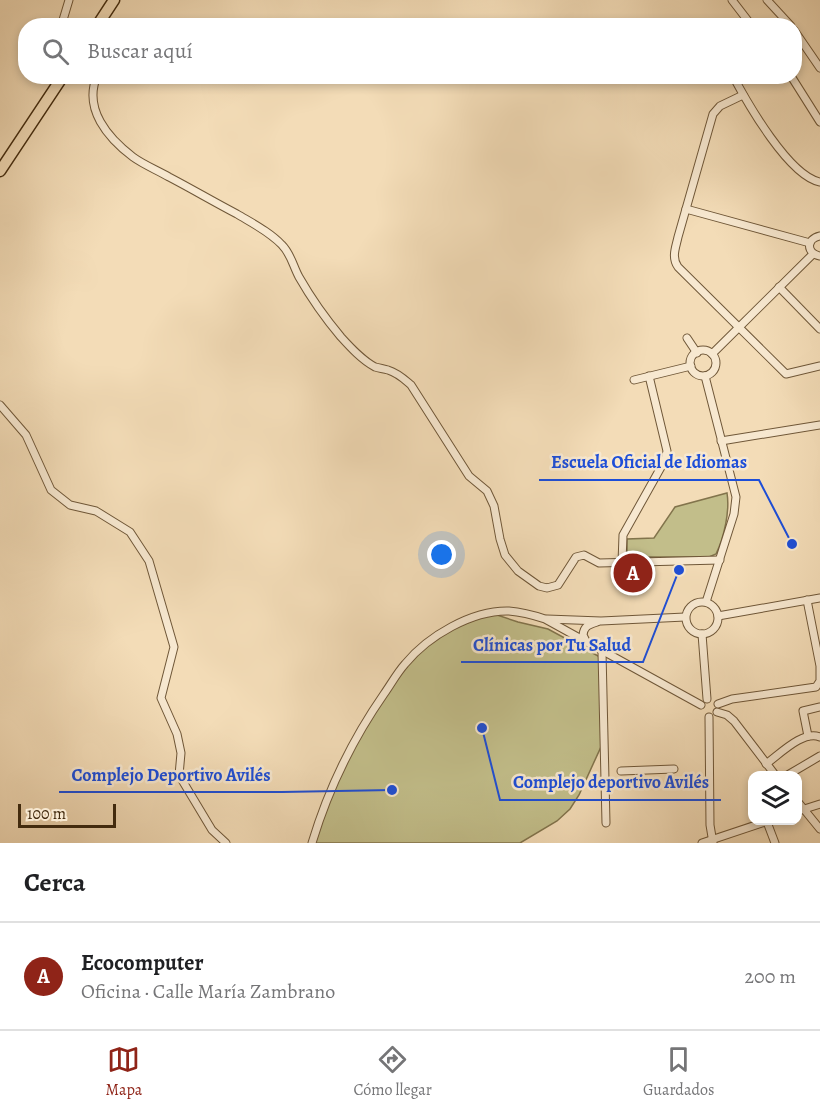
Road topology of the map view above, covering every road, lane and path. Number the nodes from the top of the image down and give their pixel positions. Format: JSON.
{"nodes":[{"id":1,"x":69,"y":0,"type":"edge"},
{"id":2,"x":114,"y":0,"type":"edge"},
{"id":3,"x":732,"y":0,"type":"edge"},
{"id":4,"x":767,"y":0,"type":"edge"},
{"id":5,"x":64,"y":18,"type":"edge"},
{"id":6,"x":102,"y":18,"type":"edge"},
{"id":7,"x":746,"y":18,"type":"edge"},
{"id":8,"x":783,"y":18,"type":"edge"},
{"id":9,"x":802,"y":41,"type":"edge"},
{"id":10,"x":820,"y":68,"type":"edge"},
{"id":11,"x":58,"y":84,"type":"edge"},
{"id":12,"x":94,"y":84,"type":"edge"},
{"id":13,"x":738,"y":84,"type":"edge"},
{"id":14,"x":796,"y":84,"type":"edge"},
{"id":15,"x":743,"y":95,"type":"junction"},
{"id":16,"x":820,"y":122,"type":"edge"},
{"id":17,"x":0,"y":171,"type":"edge"},
{"id":18,"x":820,"y":182,"type":"edge"},
{"id":19,"x":686,"y":209,"type":"junction"},
{"id":20,"x":820,"y":236,"type":"edge"},
{"id":21,"x":810,"y":243,"type":"junction"},
{"id":22,"x":817,"y":255,"type":"edge"},
{"id":23,"x":779,"y":287,"type":"junction"},
{"id":24,"x":739,"y":327,"type":"junction"},
{"id":25,"x":820,"y":329,"type":"edge"},
{"id":26,"x":687,"y":338,"type":"dead end"},
{"id":27,"x":697,"y":353,"type":"junction"},
{"id":28,"x":712,"y":354,"type":"junction"},
{"id":29,"x":691,"y":366,"type":"junction"},
{"id":30,"x":820,"y":366,"type":"edge"},
{"id":31,"x":649,"y":376,"type":"junction"},
{"id":32,"x":705,"y":376,"type":"junction"},
{"id":33,"x":634,"y":380,"type":"dead end"},
{"id":34,"x":0,"y":405,"type":"edge"},
{"id":35,"x":820,"y":425,"type":"edge"},
{"id":36,"x":721,"y":441,"type":"junction"},
{"id":37,"x":720,"y":560,"type":"junction"},
{"id":38,"x":621,"y":563,"type":"junction"},
{"id":39,"x":820,"y":598,"type":"edge"},
{"id":40,"x":807,"y":600,"type":"junction"},
{"id":41,"x":706,"y":602,"type":"junction"},
{"id":42,"x":718,"y":616,"type":"junction"},
{"id":43,"x":685,"y":617,"type":"junction"},
{"id":44,"x":545,"y":619,"type":"junction"},
{"id":45,"x":601,"y":621,"type":"junction"},
{"id":46,"x":702,"y":634,"type":"junction"},
{"id":47,"x":587,"y":643,"type":"junction"},
{"id":48,"x":602,"y":652,"type":"junction"},
{"id":49,"x":704,"y":702,"type":"junction"},
{"id":50,"x":820,"y":707,"type":"edge"},
{"id":51,"x":718,"y":708,"type":"junction"},
{"id":52,"x":709,"y":717,"type":"junction"},
{"id":53,"x":808,"y":736,"type":"junction"},
{"id":54,"x":820,"y":737,"type":"edge"},
{"id":55,"x":820,"y":756,"type":"edge"},
{"id":56,"x":766,"y":764,"type":"junction"},
{"id":57,"x":674,"y":769,"type":"dead end"},
{"id":58,"x":621,"y":771,"type":"dead end"},
{"id":59,"x":772,"y":771,"type":"edge"},
{"id":60,"x":794,"y":771,"type":"edge"},
{"id":61,"x":820,"y":804,"type":"edge"},
{"id":62,"x":802,"y":810,"type":"edge"},
{"id":63,"x":802,"y":811,"type":"edge"},
{"id":64,"x":606,"y":823,"type":"dead end"},
{"id":65,"x":758,"y":825,"type":"edge"},
{"id":66,"x":770,"y":825,"type":"edge"},
{"id":67,"x":820,"y":829,"type":"edge"},
{"id":68,"x":712,"y":842,"type":"edge"},
{"id":69,"x":226,"y":843,"type":"edge"},
{"id":70,"x":312,"y":843,"type":"edge"},
{"id":71,"x":702,"y":843,"type":"edge"},
{"id":72,"x":775,"y":843,"type":"edge"}],
"edges":[{"from":1,"to":5,"type":"street"},
{"from":2,"to":6,"type":"highway"},
{"from":3,"to":7,"type":"street"},
{"from":4,"to":8,"type":"street"},
{"from":9,"to":10,"type":"street"},
{"from":11,"to":17,"type":"highway"},
{"from":12,"to":38,"type":"street"},
{"from":13,"to":15,"type":"street"},
{"from":14,"to":16,"type":"street"},
{"from":15,"to":18,"type":"street"},
{"from":15,"to":19,"type":"street"},
{"from":19,"to":21,"type":"street"},
{"from":19,"to":24,"type":"street"},
{"from":20,"to":21,"type":"street"},
{"from":21,"to":22,"type":"street"},
{"from":22,"to":23,"type":"street"},
{"from":23,"to":24,"type":"street"},
{"from":23,"to":25,"type":"street"},
{"from":24,"to":28,"type":"street"},
{"from":24,"to":30,"type":"street"},
{"from":26,"to":27,"type":"street"},
{"from":27,"to":28,"type":"street"},
{"from":27,"to":29,"type":"street"},
{"from":28,"to":32,"type":"street"},
{"from":29,"to":31,"type":"street"},
{"from":29,"to":32,"type":"street"},
{"from":31,"to":33,"type":"street"},
{"from":31,"to":38,"type":"street"},
{"from":32,"to":36,"type":"street"},
{"from":34,"to":69,"type":"street"},
{"from":35,"to":36,"type":"street"},
{"from":36,"to":37,"type":"street"},
{"from":37,"to":38,"type":"street"},
{"from":37,"to":41,"type":"street"},
{"from":39,"to":40,"type":"street"},
{"from":40,"to":42,"type":"street"},
{"from":40,"to":51,"type":"street"},
{"from":41,"to":42,"type":"street"},
{"from":41,"to":43,"type":"street"},
{"from":42,"to":46,"type":"street"},
{"from":43,"to":45,"type":"street"},
{"from":43,"to":46,"type":"street"},
{"from":44,"to":45,"type":"street"},
{"from":44,"to":47,"type":"street"},
{"from":44,"to":70,"type":"street"},
{"from":45,"to":47,"type":"street"},
{"from":46,"to":49,"type":"street"},
{"from":47,"to":48,"type":"street"},
{"from":48,"to":49,"type":"street"},
{"from":48,"to":64,"type":"street"},
{"from":49,"to":51,"type":"street"},
{"from":49,"to":52,"type":"street"},
{"from":50,"to":53,"type":"street"},
{"from":51,"to":52,"type":"street"},
{"from":51,"to":56,"type":"street"},
{"from":52,"to":68,"type":"street"},
{"from":53,"to":54,"type":"street"},
{"from":53,"to":56,"type":"street"},
{"from":55,"to":60,"type":"street"},
{"from":56,"to":59,"type":"street"},
{"from":57,"to":58,"type":"street"},
{"from":61,"to":62,"type":"street"},
{"from":63,"to":67,"type":"street"},
{"from":65,"to":68,"type":"street"},
{"from":66,"to":72,"type":"street"},
{"from":68,"to":71,"type":"street"}]}
